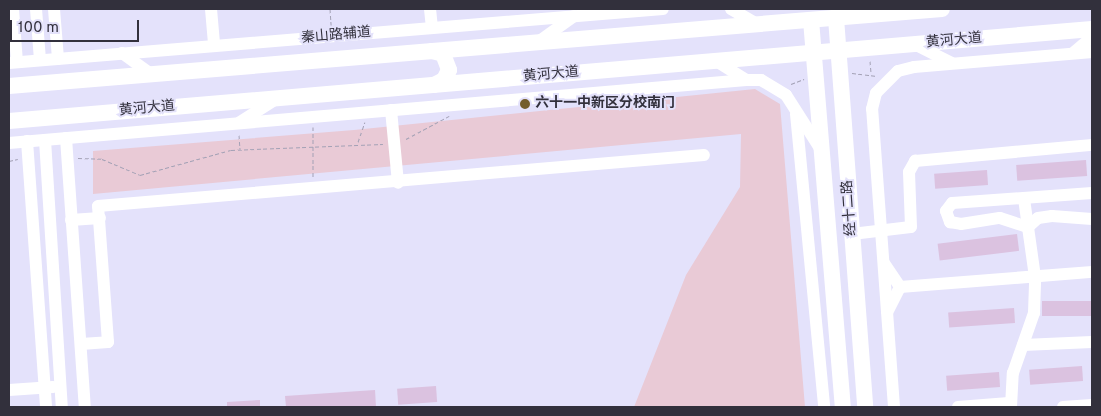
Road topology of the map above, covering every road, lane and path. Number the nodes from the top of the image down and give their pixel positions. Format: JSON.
{"nodes":[{"id":1,"x":13,"y":9,"type":"edge"},
{"id":2,"x":36,"y":9,"type":"edge"},
{"id":3,"x":54,"y":9,"type":"edge"},
{"id":4,"x":211,"y":9,"type":"edge"},
{"id":5,"x":330,"y":9,"type":"edge"},
{"id":6,"x":430,"y":9,"type":"edge"},
{"id":7,"x":663,"y":9,"type":"edge"},
{"id":8,"x":731,"y":9,"type":"edge"},
{"id":9,"x":942,"y":9,"type":"edge"},
{"id":10,"x":612,"y":11,"type":"edge"},
{"id":11,"x":574,"y":12,"type":"edge"},
{"id":12,"x":836,"y":13,"type":"edge"},
{"id":13,"x":812,"y":14,"type":"edge"},
{"id":14,"x":757,"y":24,"type":"junction"},
{"id":15,"x":432,"y":28,"type":"junction"},
{"id":16,"x":1092,"y":29,"type":"edge"},
{"id":17,"x":332,"y":36,"type":"junction"},
{"id":18,"x":1092,"y":37,"type":"edge"},
{"id":19,"x":538,"y":42,"type":"junction"},
{"id":20,"x":914,"y":44,"type":"junction"},
{"id":21,"x":214,"y":46,"type":"junction"},
{"id":22,"x":839,"y":50,"type":"junction"},
{"id":23,"x":432,"y":51,"type":"junction"},
{"id":24,"x":814,"y":52,"type":"junction"},
{"id":25,"x":1092,"y":52,"type":"edge"},
{"id":26,"x":122,"y":54,"type":"junction"},
{"id":27,"x":1073,"y":54,"type":"junction"},
{"id":28,"x":58,"y":59,"type":"junction"},
{"id":29,"x":40,"y":60,"type":"junction"},
{"id":30,"x":716,"y":61,"type":"junction"},
{"id":31,"x":13,"y":62,"type":"edge"},
{"id":32,"x":954,"y":64,"type":"junction"},
{"id":33,"x":151,"y":74,"type":"junction"},
{"id":34,"x":746,"y":80,"type":"junction"},
{"id":35,"x":434,"y":85,"type":"junction"},
{"id":36,"x":9,"y":86,"type":"edge"},
{"id":37,"x":278,"y":98,"type":"junction"},
{"id":38,"x":449,"y":105,"type":"junction"},
{"id":39,"x":794,"y":107,"type":"junction"},
{"id":40,"x":391,"y":110,"type":"junction"},
{"id":41,"x":365,"y":112,"type":"junction"},
{"id":42,"x":310,"y":117,"type":"junction"},
{"id":43,"x":9,"y":120,"type":"edge"},
{"id":44,"x":238,"y":123,"type":"junction"},
{"id":45,"x":66,"y":138,"type":"junction"},
{"id":46,"x":45,"y":140,"type":"junction"},
{"id":47,"x":27,"y":141,"type":"junction"},
{"id":48,"x":9,"y":143,"type":"edge"},
{"id":49,"x":358,"y":143,"type":"junction"},
{"id":50,"x":394,"y":144,"type":"junction"},
{"id":51,"x":1092,"y":145,"type":"edge"},
{"id":52,"x":240,"y":149,"type":"junction"},
{"id":53,"x":313,"y":149,"type":"junction"},
{"id":54,"x":822,"y":151,"type":"junction"},
{"id":55,"x":67,"y":154,"type":"junction"},
{"id":56,"x":28,"y":156,"type":"junction"},
{"id":57,"x":704,"y":156,"type":"dead end"},
{"id":58,"x":9,"y":161,"type":"edge"},
{"id":59,"x":398,"y":183,"type":"junction"},
{"id":60,"x":317,"y":190,"type":"junction"},
{"id":61,"x":1092,"y":193,"type":"edge"},
{"id":62,"x":1024,"y":199,"type":"junction"},
{"id":63,"x":51,"y":218,"type":"junction"},
{"id":64,"x":100,"y":218,"type":"junction"},
{"id":65,"x":1092,"y":219,"type":"edge"},
{"id":66,"x":72,"y":226,"type":"junction"},
{"id":67,"x":1028,"y":227,"type":"junction"},
{"id":68,"x":881,"y":229,"type":"junction"},
{"id":69,"x":852,"y":234,"type":"junction"},
{"id":70,"x":34,"y":244,"type":"junction"},
{"id":71,"x":53,"y":252,"type":"junction"},
{"id":72,"x":884,"y":263,"type":"junction"},
{"id":73,"x":1092,"y":272,"type":"edge"},
{"id":74,"x":1035,"y":277,"type":"junction"},
{"id":75,"x":900,"y":287,"type":"junction"},
{"id":76,"x":887,"y":312,"type":"junction"},
{"id":77,"x":1092,"y":342,"type":"edge"},
{"id":78,"x":81,"y":344,"type":"junction"},
{"id":79,"x":1023,"y":345,"type":"junction"},
{"id":80,"x":61,"y":386,"type":"junction"},
{"id":81,"x":45,"y":387,"type":"junction"},
{"id":82,"x":9,"y":390,"type":"edge"},
{"id":83,"x":1092,"y":404,"type":"edge"},
{"id":84,"x":1010,"y":405,"type":"edge"},
{"id":85,"x":46,"y":407,"type":"edge"},
{"id":86,"x":62,"y":407,"type":"edge"},
{"id":87,"x":85,"y":407,"type":"edge"},
{"id":88,"x":824,"y":407,"type":"edge"},
{"id":89,"x":843,"y":407,"type":"edge"},
{"id":90,"x":865,"y":407,"type":"edge"},
{"id":91,"x":894,"y":407,"type":"edge"},
{"id":92,"x":958,"y":407,"type":"edge"},
{"id":93,"x":1063,"y":407,"type":"edge"}],
"edges":[{"from":1,"to":31,"type":"street"},
{"from":2,"to":29,"type":"street"},
{"from":3,"to":28,"type":"street"},
{"from":4,"to":21,"type":"street"},
{"from":5,"to":17,"type":"path"},
{"from":6,"to":15,"type":"street"},
{"from":7,"to":10,"type":"street","name":"秦山路辅道"},
{"from":8,"to":14,"type":"street"},
{"from":9,"to":12,"type":"main road"},
{"from":10,"to":11,"type":"street","name":"秦山路辅道"},
{"from":11,"to":15,"type":"street","name":"秦山路辅道"},
{"from":11,"to":19,"type":"street"},
{"from":12,"to":13,"type":"main road"},
{"from":12,"to":22,"type":"main road","name":"经十二路"},
{"from":13,"to":14,"type":"main road"},
{"from":13,"to":24,"type":"main road"},
{"from":14,"to":19,"type":"main road"},
{"from":15,"to":17,"type":"street","name":"秦山路辅道"},
{"from":16,"to":20,"type":"main road","name":"黄河大道"},
{"from":17,"to":21,"type":"street","name":"秦山路辅道"},
{"from":18,"to":27,"type":"street"},
{"from":19,"to":23,"type":"main road"},
{"from":20,"to":22,"type":"main road","name":"黄河大道"},
{"from":20,"to":32,"type":"street"},
{"from":21,"to":26,"type":"street","name":"秦山路辅道"},
{"from":22,"to":24,"type":"main road","name":"黄河大道"},
{"from":22,"to":69,"type":"main road","name":"经十二路"},
{"from":23,"to":33,"type":"main road"},
{"from":23,"to":35,"type":"main road"},
{"from":24,"to":30,"type":"main road","name":"黄河大道"},
{"from":24,"to":54,"type":"main road"},
{"from":25,"to":27,"type":"street"},
{"from":26,"to":28,"type":"street","name":"秦山路辅道"},
{"from":26,"to":33,"type":"street"},
{"from":27,"to":32,"type":"street"},
{"from":28,"to":29,"type":"street","name":"秦山路辅道"},
{"from":29,"to":31,"type":"street","name":"秦山路辅道"},
{"from":30,"to":34,"type":"street"},
{"from":30,"to":35,"type":"main road","name":"黄河大道"},
{"from":32,"to":68,"type":"street"},
{"from":33,"to":36,"type":"main road"},
{"from":34,"to":38,"type":"street"},
{"from":34,"to":39,"type":"street"},
{"from":35,"to":37,"type":"main road","name":"黄河大道"},
{"from":37,"to":43,"type":"main road","name":"黄河大道"},
{"from":37,"to":44,"type":"street"},
{"from":38,"to":40,"type":"street"},
{"from":38,"to":50,"type":"path"},
{"from":39,"to":54,"type":"street"},
{"from":39,"to":88,"type":"street"},
{"from":40,"to":41,"type":"street"},
{"from":40,"to":50,"type":"street"},
{"from":41,"to":42,"type":"street"},
{"from":41,"to":49,"type":"path"},
{"from":42,"to":44,"type":"street"},
{"from":42,"to":53,"type":"path"},
{"from":44,"to":45,"type":"street"},
{"from":44,"to":52,"type":"path"},
{"from":45,"to":46,"type":"street"},
{"from":45,"to":55,"type":"street"},
{"from":46,"to":47,"type":"street"},
{"from":46,"to":63,"type":"street"},
{"from":47,"to":48,"type":"street"},
{"from":47,"to":56,"type":"street"},
{"from":49,"to":50,"type":"path"},
{"from":49,"to":53,"type":"path"},
{"from":50,"to":59,"type":"street"},
{"from":51,"to":68,"type":"street"},
{"from":52,"to":53,"type":"path"},
{"from":52,"to":55,"type":"path"},
{"from":53,"to":60,"type":"path"},
{"from":54,"to":89,"type":"main road"},
{"from":55,"to":66,"type":"street"},
{"from":56,"to":58,"type":"path"},
{"from":56,"to":70,"type":"street"},
{"from":57,"to":59,"type":"street"},
{"from":59,"to":60,"type":"street"},
{"from":60,"to":64,"type":"street"},
{"from":61,"to":62,"type":"street"},
{"from":62,"to":67,"type":"street"},
{"from":62,"to":67,"type":"street"},
{"from":63,"to":70,"type":"street"},
{"from":63,"to":71,"type":"street"},
{"from":64,"to":66,"type":"street"},
{"from":64,"to":78,"type":"street"},
{"from":65,"to":67,"type":"street"},
{"from":66,"to":71,"type":"street"},
{"from":66,"to":78,"type":"street"},
{"from":67,"to":74,"type":"street"},
{"from":68,"to":69,"type":"street"},
{"from":68,"to":72,"type":"street"},
{"from":69,"to":90,"type":"main road","name":"经十二路"},
{"from":70,"to":81,"type":"street"},
{"from":71,"to":80,"type":"street"},
{"from":72,"to":75,"type":"street"},
{"from":72,"to":76,"type":"street"},
{"from":73,"to":74,"type":"street"},
{"from":74,"to":75,"type":"street"},
{"from":74,"to":79,"type":"street"},
{"from":75,"to":76,"type":"street"},
{"from":76,"to":91,"type":"street"},
{"from":77,"to":79,"type":"street"},
{"from":78,"to":87,"type":"street"},
{"from":79,"to":84,"type":"street"},
{"from":80,"to":81,"type":"street"},
{"from":80,"to":86,"type":"street"},
{"from":81,"to":82,"type":"street"},
{"from":81,"to":85,"type":"street"},
{"from":83,"to":93,"type":"street"},
{"from":84,"to":92,"type":"street"}]}
